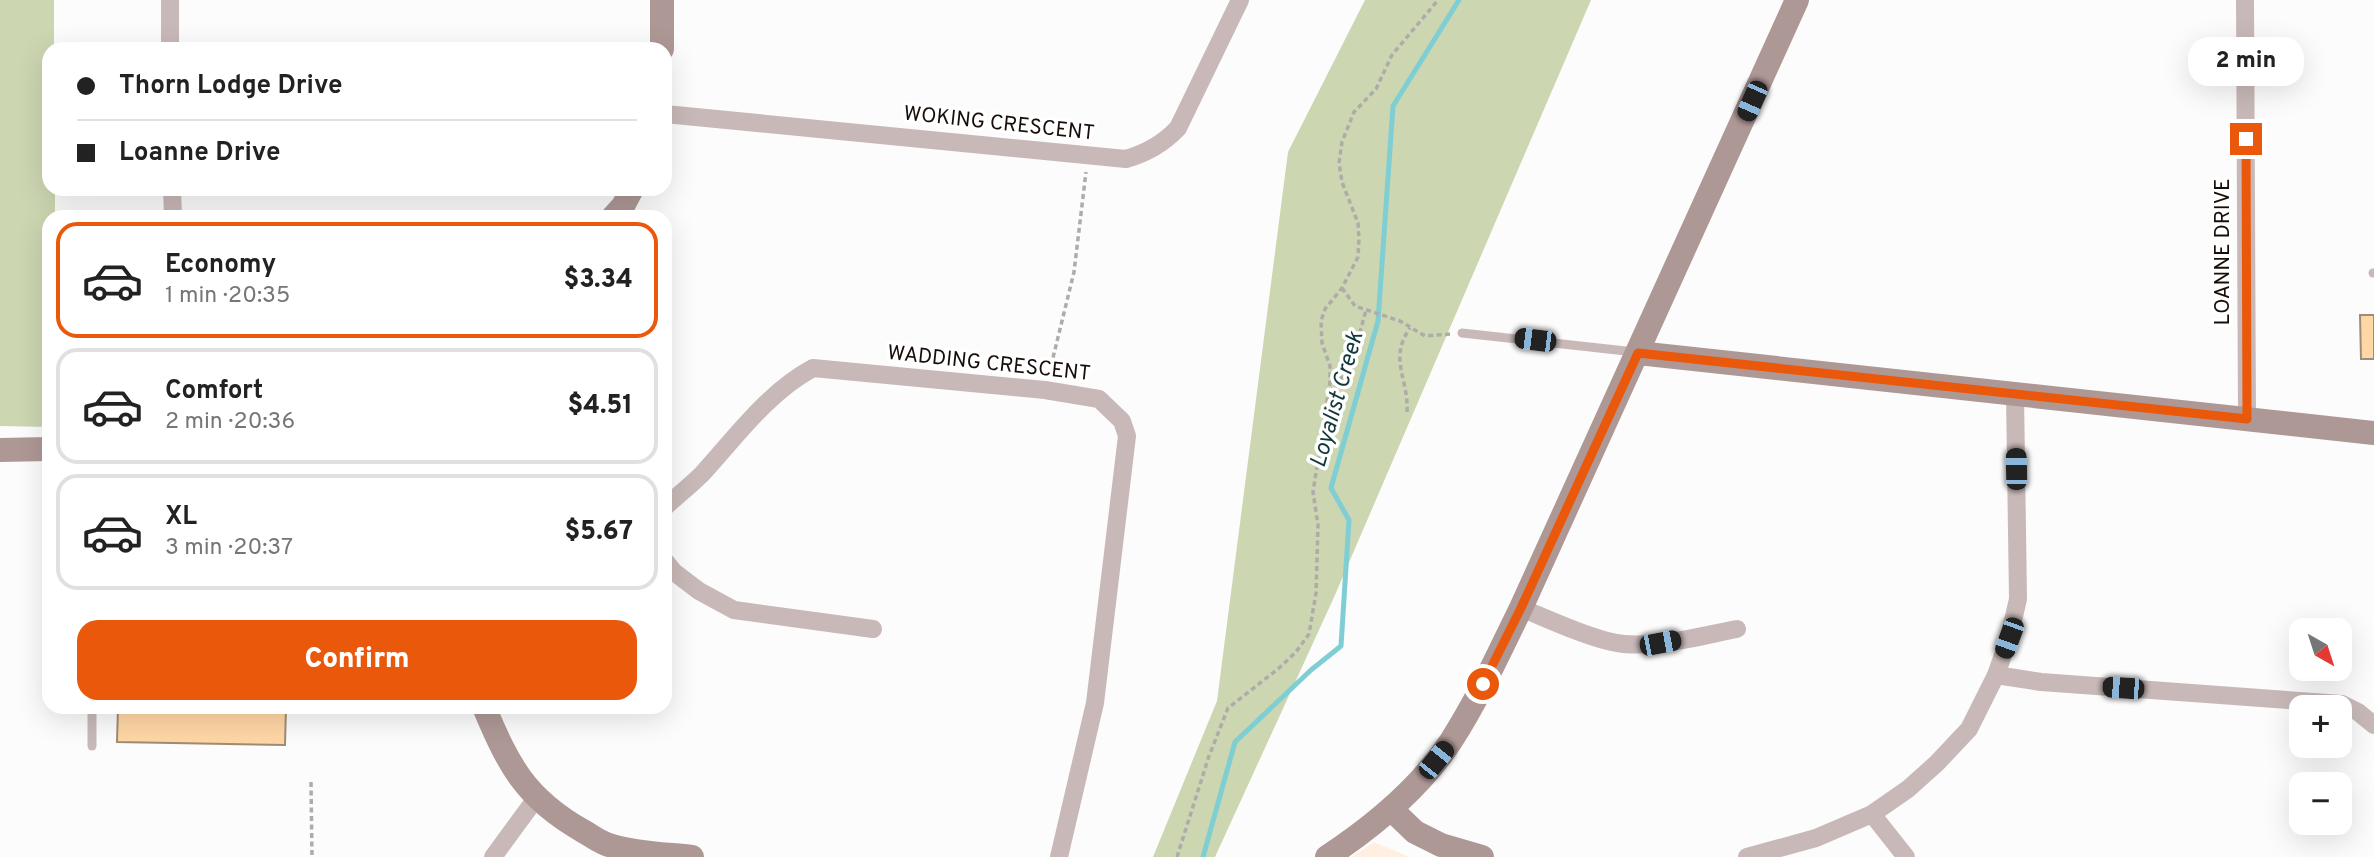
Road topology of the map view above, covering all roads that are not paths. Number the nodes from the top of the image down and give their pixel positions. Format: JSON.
{"nodes":[{"id":1,"x":170,"y":0,"type":"edge"},
{"id":2,"x":662,"y":0,"type":"edge"},
{"id":3,"x":1240,"y":0,"type":"edge"},
{"id":4,"x":1797,"y":0,"type":"edge"},
{"id":5,"x":2245,"y":0,"type":"edge"},
{"id":6,"x":170,"y":42,"type":"edge"},
{"id":7,"x":662,"y":42,"type":"edge"},
{"id":8,"x":672,"y":115,"type":"edge"},
{"id":9,"x":1462,"y":333,"type":"road end"},
{"id":10,"x":1638,"y":353,"type":"junction"},
{"id":11,"x":2015,"y":394,"type":"junction"},
{"id":12,"x":2247,"y":419,"type":"junction"},
{"id":13,"x":2374,"y":433,"type":"edge"},
{"id":14,"x":42,"y":449,"type":"edge"},
{"id":15,"x":0,"y":450,"type":"edge"},
{"id":16,"x":672,"y":501,"type":"edge"},
{"id":17,"x":672,"y":570,"type":"edge"},
{"id":18,"x":1521,"y":608,"type":"junction"},
{"id":19,"x":873,"y":629,"type":"dead end"},
{"id":20,"x":1737,"y":629,"type":"dead end"},
{"id":21,"x":1996,"y":675,"type":"junction"},
{"id":22,"x":92,"y":714,"type":"edge"},
{"id":23,"x":487,"y":714,"type":"edge"},
{"id":24,"x":2374,"y":725,"type":"edge"},
{"id":25,"x":92,"y":746,"type":"dead end"},
{"id":26,"x":537,"y":797,"type":"junction"},
{"id":27,"x":1391,"y":809,"type":"junction"},
{"id":28,"x":1872,"y":814,"type":"junction"},
{"id":29,"x":1469,"y":855,"type":"edge"},
{"id":30,"x":493,"y":857,"type":"edge"},
{"id":31,"x":692,"y":857,"type":"edge"},
{"id":32,"x":1059,"y":857,"type":"edge"},
{"id":33,"x":1327,"y":857,"type":"edge"},
{"id":34,"x":1747,"y":857,"type":"edge"},
{"id":35,"x":1906,"y":857,"type":"edge"}],
"edges":[{"from":1,"to":6,"type":"street"},
{"from":2,"to":7,"type":"street"},
{"from":3,"to":8,"type":"street","name":"WOKING CRESCENT"},
{"from":4,"to":10,"type":"street"},
{"from":5,"to":12,"type":"street","name":"LOANNE DRIVE"},
{"from":9,"to":10,"type":"lane"},
{"from":10,"to":11,"type":"street"},
{"from":10,"to":18,"type":"street"},
{"from":11,"to":12,"type":"street"},
{"from":11,"to":21,"type":"street"},
{"from":12,"to":13,"type":"street"},
{"from":14,"to":15,"type":"street"},
{"from":16,"to":32,"type":"street","name":"WADDING CRESCENT"},
{"from":17,"to":19,"type":"street"},
{"from":18,"to":20,"type":"street"},
{"from":18,"to":27,"type":"street"},
{"from":21,"to":24,"type":"street"},
{"from":21,"to":28,"type":"street"},
{"from":22,"to":25,"type":"lane"},
{"from":23,"to":26,"type":"street"},
{"from":26,"to":30,"type":"street"},
{"from":26,"to":31,"type":"street"},
{"from":27,"to":29,"type":"street"},
{"from":27,"to":33,"type":"street"},
{"from":28,"to":34,"type":"street"},
{"from":28,"to":35,"type":"street"}]}
